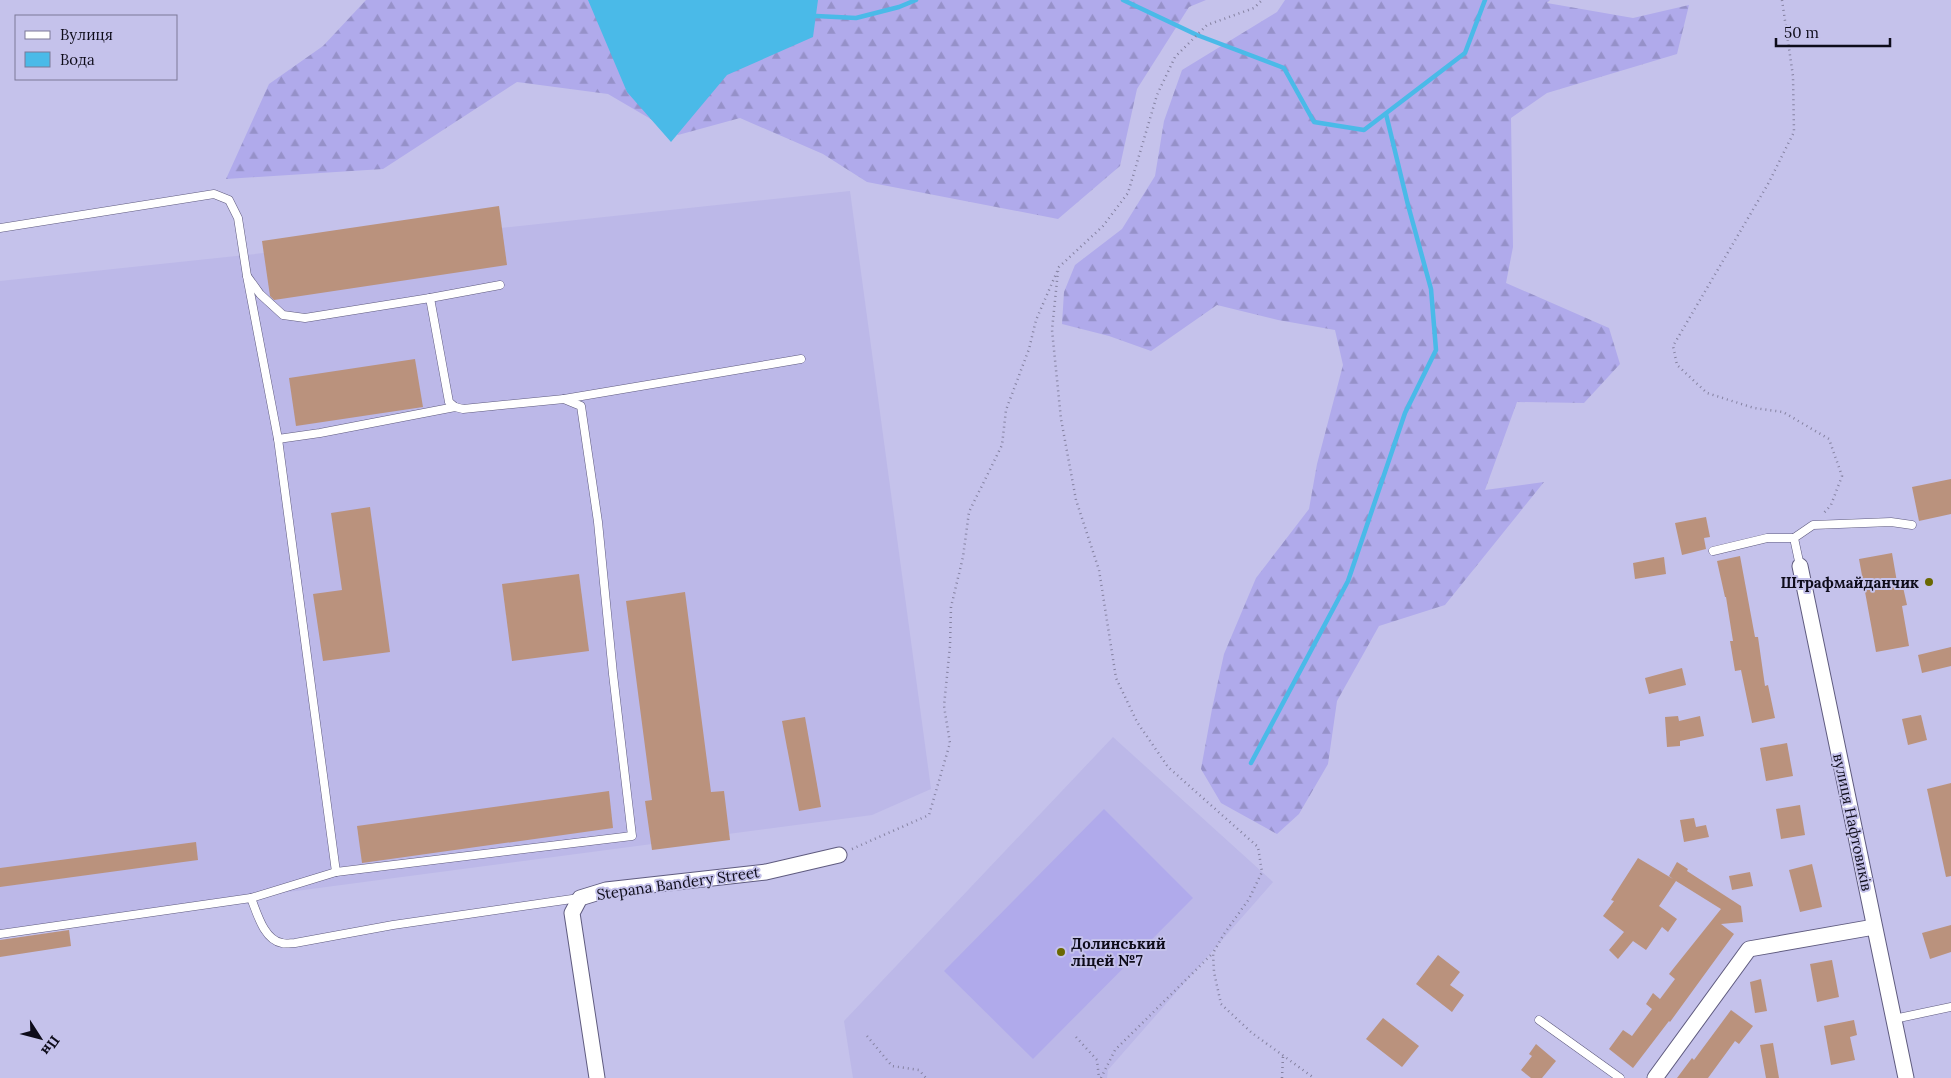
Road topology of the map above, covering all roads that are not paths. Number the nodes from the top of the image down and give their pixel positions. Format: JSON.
{"nodes":[{"id":1,"x":0,"y":228,"type":"edge"},
{"id":2,"x":247,"y":276,"type":"junction"},
{"id":3,"x":500,"y":285,"type":"dead end"},
{"id":4,"x":430,"y":298,"type":"junction"},
{"id":5,"x":802,"y":359,"type":"dead end"},
{"id":6,"x":564,"y":399,"type":"junction"},
{"id":7,"x":455,"y":407,"type":"junction"},
{"id":8,"x":278,"y":439,"type":"junction"},
{"id":9,"x":1912,"y":525,"type":"dead end"},
{"id":10,"x":1794,"y":538,"type":"junction"},
{"id":11,"x":1713,"y":551,"type":"dead end"},
{"id":12,"x":1800,"y":566,"type":"joint"},
{"id":13,"x":839,"y":854,"type":"road end"},
{"id":14,"x":336,"y":872,"type":"junction"},
{"id":15,"x":251,"y":898,"type":"junction"},
{"id":16,"x":580,"y":898,"type":"junction"},
{"id":17,"x":1874,"y":927,"type":"junction"},
{"id":18,"x":0,"y":934,"type":"edge"},
{"id":19,"x":1951,"y":1007,"type":"edge"},
{"id":20,"x":1894,"y":1019,"type":"junction"},
{"id":21,"x":1539,"y":1020,"type":"dead end"},
{"id":22,"x":597,"y":1078,"type":"edge"},
{"id":23,"x":1620,"y":1078,"type":"edge"},
{"id":24,"x":1655,"y":1078,"type":"edge"},
{"id":25,"x":1906,"y":1078,"type":"edge"}],
"edges":[{"from":1,"to":2,"type":"lane"},
{"from":2,"to":4,"type":"lane"},
{"from":2,"to":8,"type":"lane"},
{"from":3,"to":4,"type":"lane"},
{"from":4,"to":7,"type":"lane"},
{"from":5,"to":6,"type":"lane"},
{"from":6,"to":7,"type":"lane"},
{"from":6,"to":14,"type":"lane"},
{"from":7,"to":8,"type":"lane"},
{"from":8,"to":14,"type":"lane"},
{"from":9,"to":10,"type":"lane"},
{"from":10,"to":11,"type":"lane"},
{"from":10,"to":12,"type":"lane"},
{"from":12,"to":17,"type":"street","name":"вулиця Нафтовиків"},
{"from":13,"to":16,"type":"street","name":"Stepana Bandery Street"},
{"from":14,"to":15,"type":"lane"},
{"from":15,"to":16,"type":"lane"},
{"from":15,"to":18,"type":"lane"},
{"from":16,"to":22,"type":"street","name":"Stepana Bandery Street"},
{"from":17,"to":20,"type":"street","name":"вулиця Нафтовиків"},
{"from":17,"to":24,"type":"street"},
{"from":19,"to":20,"type":"lane"},
{"from":20,"to":25,"type":"street","name":"вулиця Нафтовиків"},
{"from":21,"to":23,"type":"lane"}]}
